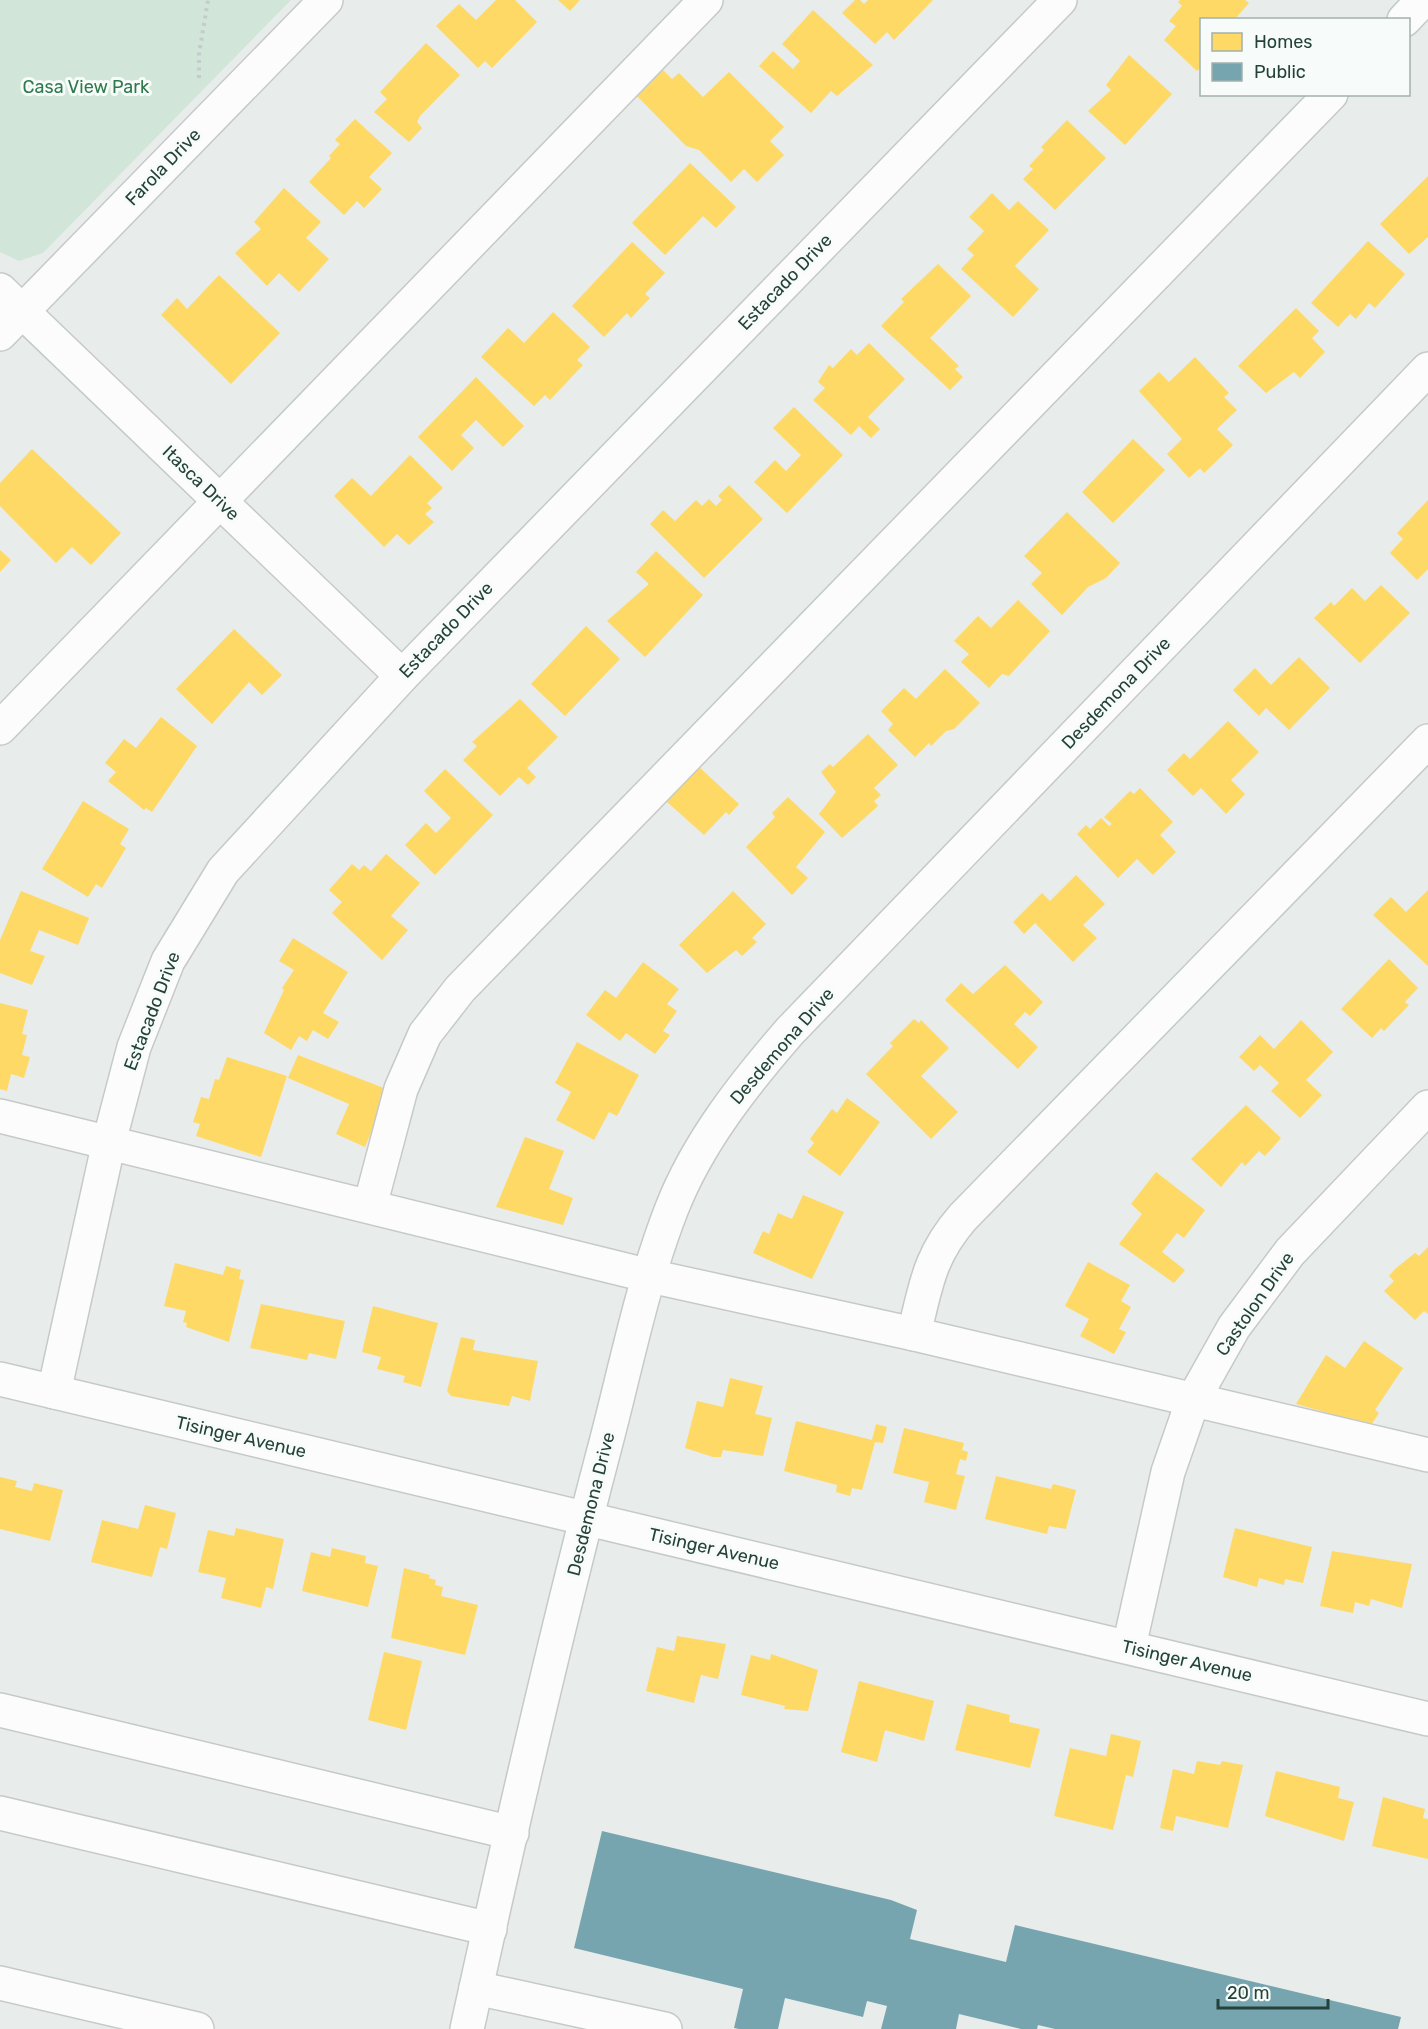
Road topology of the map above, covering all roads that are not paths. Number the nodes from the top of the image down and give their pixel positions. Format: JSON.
{"nodes":[{"id":1,"x":326,"y":0,"type":"edge"},
{"id":2,"x":706,"y":0,"type":"edge"},
{"id":3,"x":1060,"y":0,"type":"edge"},
{"id":4,"x":1423,"y":0,"type":"edge"},
{"id":5,"x":1406,"y":18,"type":"edge"},
{"id":6,"x":1329,"y":96,"type":"edge"},
{"id":7,"x":11,"y":301,"type":"edge"},
{"id":8,"x":0,"y":334,"type":"edge"},
{"id":9,"x":1428,"y":369,"type":"edge"},
{"id":10,"x":220,"y":501,"type":"junction"},
{"id":11,"x":402,"y":676,"type":"junction"},
{"id":12,"x":0,"y":728,"type":"edge"},
{"id":13,"x":1428,"y":741,"type":"edge"},
{"id":14,"x":1428,"y":1107,"type":"edge"},
{"id":15,"x":0,"y":1116,"type":"edge"},
{"id":16,"x":109,"y":1142,"type":"junction"},
{"id":17,"x":370,"y":1206,"type":"junction"},
{"id":18,"x":650,"y":1276,"type":"junction"},
{"id":19,"x":914,"y":1334,"type":"junction"},
{"id":20,"x":0,"y":1379,"type":"edge"},
{"id":21,"x":54,"y":1392,"type":"junction"},
{"id":22,"x":1192,"y":1400,"type":"junction"},
{"id":23,"x":1428,"y":1455,"type":"edge"},
{"id":24,"x":586,"y":1518,"type":"junction"},
{"id":25,"x":1129,"y":1647,"type":"junction"},
{"id":26,"x":0,"y":1710,"type":"edge"},
{"id":27,"x":1428,"y":1719,"type":"edge"},
{"id":28,"x":0,"y":1813,"type":"edge"},
{"id":29,"x":512,"y":1833,"type":"junction"},
{"id":30,"x":490,"y":1929,"type":"junction"},
{"id":31,"x":0,"y":1983,"type":"edge"},
{"id":32,"x":476,"y":1988,"type":"junction"},
{"id":33,"x":197,"y":2029,"type":"edge"},
{"id":34,"x":467,"y":2029,"type":"edge"},
{"id":35,"x":665,"y":2029,"type":"edge"}],
"edges":[{"from":1,"to":7,"type":"street","name":"Farola Drive"},
{"from":2,"to":10,"type":"street"},
{"from":3,"to":11,"type":"street","name":"Estacado Drive"},
{"from":4,"to":5,"type":"street"},
{"from":6,"to":17,"type":"street"},
{"from":7,"to":8,"type":"street","name":"Farola Drive"},
{"from":7,"to":10,"type":"street","name":"Itasca Drive"},
{"from":9,"to":18,"type":"street","name":"Desdemona Drive"},
{"from":10,"to":11,"type":"street","name":"Itasca Drive"},
{"from":10,"to":12,"type":"street"},
{"from":11,"to":16,"type":"street","name":"Estacado Drive"},
{"from":13,"to":19,"type":"street"},
{"from":14,"to":22,"type":"street","name":"Castolon Drive"},
{"from":15,"to":16,"type":"street"},
{"from":16,"to":17,"type":"street"},
{"from":16,"to":21,"type":"street","name":"Estacado Drive"},
{"from":17,"to":18,"type":"street"},
{"from":18,"to":19,"type":"street"},
{"from":18,"to":24,"type":"street","name":"Desdemona Drive"},
{"from":19,"to":22,"type":"street"},
{"from":20,"to":21,"type":"street","name":"Tisinger Avenue"},
{"from":21,"to":24,"type":"street","name":"Tisinger Avenue"},
{"from":22,"to":23,"type":"street"},
{"from":22,"to":25,"type":"street","name":"Castolon Drive"},
{"from":24,"to":25,"type":"street","name":"Tisinger Avenue"},
{"from":24,"to":29,"type":"street","name":"Desdemona Drive"},
{"from":25,"to":27,"type":"street","name":"Tisinger Avenue"},
{"from":26,"to":29,"type":"street"},
{"from":28,"to":30,"type":"street"},
{"from":29,"to":30,"type":"street","name":"Desdemona Drive"},
{"from":30,"to":32,"type":"street","name":"Desdemona Drive"},
{"from":31,"to":33,"type":"street"},
{"from":32,"to":34,"type":"street","name":"Desdemona Drive"},
{"from":32,"to":35,"type":"street"}]}
